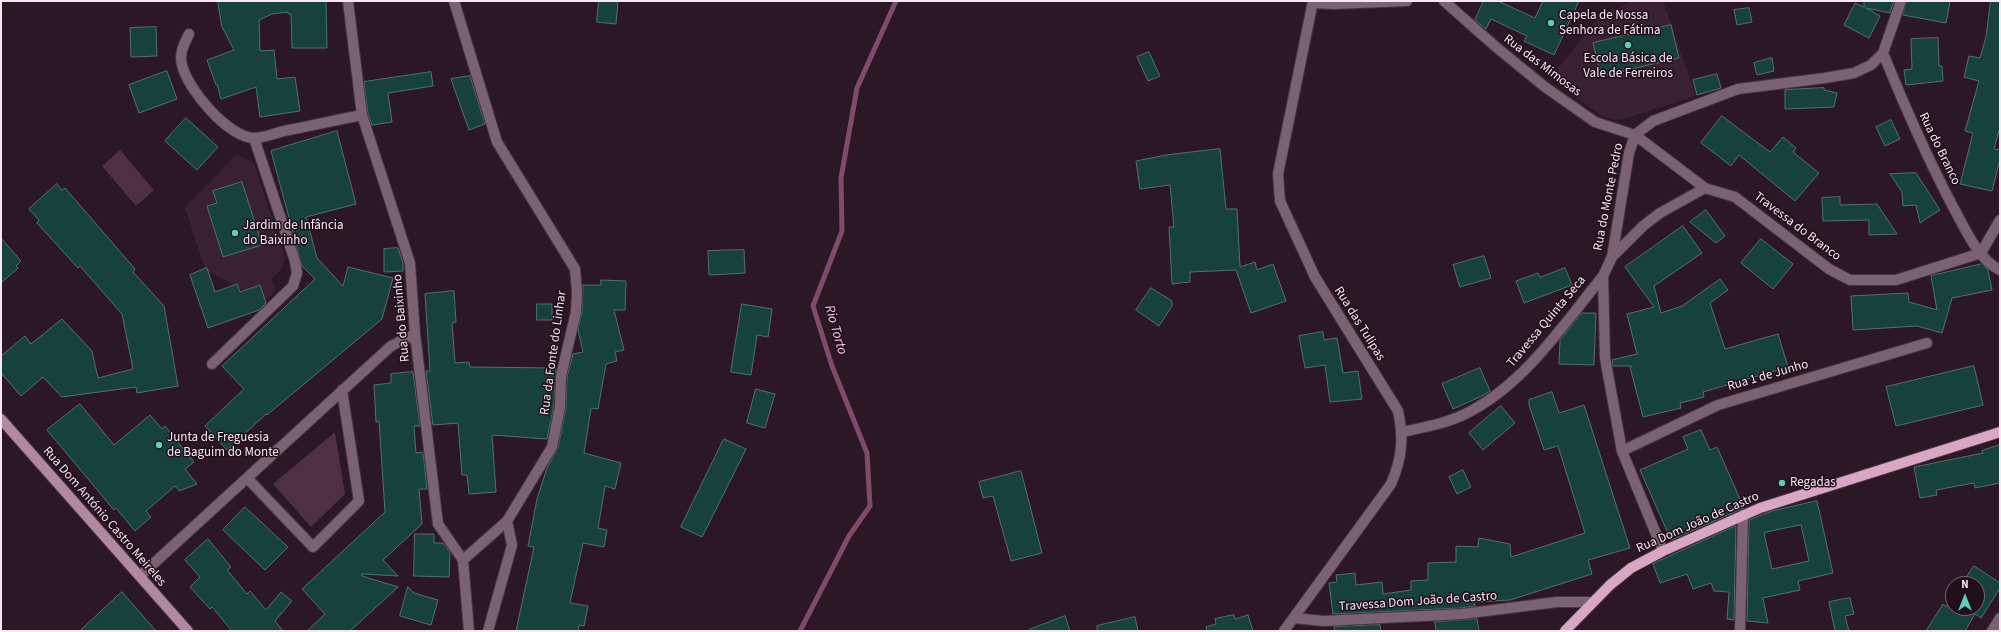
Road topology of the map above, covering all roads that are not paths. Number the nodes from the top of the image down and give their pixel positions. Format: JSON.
{"nodes":[{"id":1,"x":348,"y":1,"type":"edge"},
{"id":2,"x":454,"y":1,"type":"edge"},
{"id":3,"x":1406,"y":1,"type":"edge"},
{"id":4,"x":1444,"y":1,"type":"edge"},
{"id":5,"x":1901,"y":1,"type":"edge"},
{"id":6,"x":1313,"y":2,"type":"edge"},
{"id":7,"x":189,"y":34,"type":"dead end"},
{"id":8,"x":1883,"y":53,"type":"junction"},
{"id":9,"x":362,"y":115,"type":"junction"},
{"id":10,"x":1635,"y":135,"type":"junction"},
{"id":11,"x":254,"y":138,"type":"junction"},
{"id":12,"x":1705,"y":188,"type":"junction"},
{"id":13,"x":2000,"y":220,"type":"edge"},
{"id":14,"x":1981,"y":253,"type":"junction"},
{"id":15,"x":1612,"y":257,"type":"junction"},
{"id":16,"x":2000,"y":270,"type":"edge"},
{"id":17,"x":1603,"y":276,"type":"junction"},
{"id":18,"x":415,"y":334,"type":"junction"},
{"id":19,"x":1927,"y":343,"type":"dead end"},
{"id":20,"x":212,"y":364,"type":"dead end"},
{"id":21,"x":342,"y":390,"type":"junction"},
{"id":22,"x":1,"y":419,"type":"edge"},
{"id":23,"x":1402,"y":432,"type":"junction"},
{"id":24,"x":2000,"y":432,"type":"edge"},
{"id":25,"x":1622,"y":450,"type":"junction"},
{"id":26,"x":248,"y":479,"type":"junction"},
{"id":27,"x":1743,"y":515,"type":"junction"},
{"id":28,"x":508,"y":520,"type":"junction"},
{"id":29,"x":1664,"y":551,"type":"junction"},
{"id":30,"x":463,"y":560,"type":"junction"},
{"id":31,"x":140,"y":576,"type":"junction"},
{"id":32,"x":1592,"y":602,"type":"junction"},
{"id":33,"x":1294,"y":618,"type":"junction"},
{"id":34,"x":2000,"y":618,"type":"edge"},
{"id":35,"x":188,"y":631,"type":"edge"},
{"id":36,"x":469,"y":631,"type":"edge"},
{"id":37,"x":488,"y":631,"type":"edge"},
{"id":38,"x":1284,"y":631,"type":"edge"},
{"id":39,"x":1565,"y":631,"type":"edge"},
{"id":40,"x":1740,"y":631,"type":"edge"},
{"id":41,"x":1992,"y":631,"type":"edge"}],
"edges":[{"from":1,"to":9,"type":"street","name":"Rua do Baixinho"},
{"from":2,"to":28,"type":"street","name":"Rua da Fonte do Linhar"},
{"from":3,"to":6,"type":"street"},
{"from":4,"to":10,"type":"street","name":"Rua das Mimosas"},
{"from":5,"to":8,"type":"street","name":"Rua do Monte Pedro"},
{"from":6,"to":23,"type":"street","name":"Rua das Tulipas"},
{"from":7,"to":11,"type":"street"},
{"from":8,"to":10,"type":"street","name":"Rua do Monte Pedro"},
{"from":8,"to":14,"type":"street","name":"Rua do Branco"},
{"from":9,"to":11,"type":"street"},
{"from":9,"to":18,"type":"street","name":"Rua do Baixinho"},
{"from":10,"to":12,"type":"street","name":"Travessa do Branco"},
{"from":10,"to":15,"type":"street","name":"Rua do Monte Pedro"},
{"from":11,"to":20,"type":"street"},
{"from":12,"to":14,"type":"street","name":"Travessa do Branco"},
{"from":12,"to":15,"type":"street"},
{"from":13,"to":14,"type":"street"},
{"from":14,"to":16,"type":"street"},
{"from":15,"to":17,"type":"street","name":"Rua do Monte Pedro"},
{"from":17,"to":23,"type":"street","name":"Travessa Quinta Seca"},
{"from":17,"to":25,"type":"street","name":"Rua do Monte Pedro"},
{"from":18,"to":21,"type":"street"},
{"from":18,"to":30,"type":"street","name":"Rua do Baixinho"},
{"from":19,"to":25,"type":"street","name":"Rua 1 de Junho"},
{"from":21,"to":26,"type":"street"},
{"from":21,"to":26,"type":"street"},
{"from":22,"to":31,"type":"main road","name":"Rua Dom António Castro Meireles"},
{"from":23,"to":33,"type":"street","name":"Rua das Tulipas"},
{"from":24,"to":27,"type":"main road","name":"Rua Dom João de Castro"},
{"from":25,"to":29,"type":"street","name":"Rua do Monte Pedro"},
{"from":26,"to":31,"type":"street"},
{"from":27,"to":29,"type":"main road","name":"Rua Dom João de Castro"},
{"from":27,"to":40,"type":"street"},
{"from":28,"to":30,"type":"street","name":"Rua da Fonte do Linhar"},
{"from":28,"to":37,"type":"street"},
{"from":29,"to":32,"type":"main road","name":"Rua Dom João de Castro"},
{"from":30,"to":36,"type":"street","name":"Rua do Baixinho"},
{"from":31,"to":35,"type":"main road","name":"Rua Dom António Castro Meireles"},
{"from":32,"to":33,"type":"street","name":"Travessa Dom João de Castro"},
{"from":32,"to":39,"type":"main road","name":"Rua Dom João de Castro"},
{"from":33,"to":38,"type":"street","name":"Rua das Tulipas"},
{"from":34,"to":41,"type":"street"}]}
